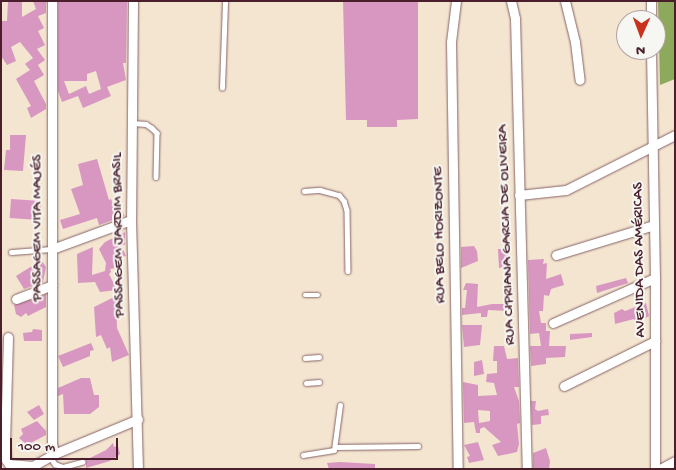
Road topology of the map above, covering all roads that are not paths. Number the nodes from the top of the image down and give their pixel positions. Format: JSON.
{"nodes":[{"id":1,"x":52,"y":1,"type":"edge"},
{"id":2,"x":133,"y":1,"type":"edge"},
{"id":3,"x":225,"y":1,"type":"edge"},
{"id":4,"x":456,"y":1,"type":"edge"},
{"id":5,"x":511,"y":1,"type":"edge"},
{"id":6,"x":565,"y":1,"type":"edge"},
{"id":7,"x":651,"y":60,"type":"edge"},
{"id":8,"x":580,"y":80,"type":"dead end"},
{"id":9,"x":222,"y":88,"type":"dead end"},
{"id":10,"x":132,"y":123,"type":"junction"},
{"id":11,"x":675,"y":135,"type":"edge"},
{"id":12,"x":652,"y":148,"type":"junction"},
{"id":13,"x":156,"y":177,"type":"dead end"},
{"id":14,"x":304,"y":190,"type":"dead end"},
{"id":15,"x":519,"y":195,"type":"junction"},
{"id":16,"x":131,"y":220,"type":"junction"},
{"id":17,"x":654,"y":225,"type":"junction"},
{"id":18,"x":52,"y":249,"type":"junction"},
{"id":19,"x":11,"y":252,"type":"dead end"},
{"id":20,"x":556,"y":255,"type":"dead end"},
{"id":21,"x":348,"y":271,"type":"dead end"},
{"id":22,"x":655,"y":278,"type":"junction"},
{"id":23,"x":52,"y":285,"type":"junction"},
{"id":24,"x":305,"y":295,"type":"dead end"},
{"id":25,"x":318,"y":295,"type":"dead end"},
{"id":26,"x":16,"y":299,"type":"dead end"},
{"id":27,"x":553,"y":323,"type":"dead end"},
{"id":28,"x":8,"y":337,"type":"dead end"},
{"id":29,"x":655,"y":341,"type":"junction"},
{"id":30,"x":319,"y":357,"type":"dead end"},
{"id":31,"x":305,"y":358,"type":"dead end"},
{"id":32,"x":319,"y":382,"type":"dead end"},
{"id":33,"x":306,"y":383,"type":"dead end"},
{"id":34,"x":564,"y":386,"type":"dead end"},
{"id":35,"x":340,"y":405,"type":"dead end"},
{"id":36,"x":138,"y":419,"type":"junction"},
{"id":37,"x":418,"y":446,"type":"dead end"},
{"id":38,"x":336,"y":448,"type":"junction"},
{"id":39,"x":52,"y":455,"type":"junction"},
{"id":40,"x":303,"y":455,"type":"dead end"},
{"id":41,"x":675,"y":461,"type":"edge"},
{"id":42,"x":82,"y":462,"type":"dead end"},
{"id":43,"x":34,"y":467,"type":"edge"},
{"id":44,"x":63,"y":468,"type":"edge"},
{"id":45,"x":138,"y":469,"type":"edge"},
{"id":46,"x":458,"y":469,"type":"edge"},
{"id":47,"x":527,"y":469,"type":"edge"},
{"id":48,"x":655,"y":469,"type":"edge"},
{"id":49,"x":660,"y":469,"type":"edge"}],
"edges":[{"from":1,"to":18,"type":"street","name":"PASSAGEM VITA MAUÉS"},
{"from":2,"to":10,"type":"street","name":"PASSAGEM JARDIM BRASIL"},
{"from":3,"to":9,"type":"lane"},
{"from":4,"to":46,"type":"street","name":"RUA BELO HORIZONTE"},
{"from":5,"to":15,"type":"street","name":"RUA CIPRIANA GARCIA DE OLIVEIRA"},
{"from":6,"to":8,"type":"street"},
{"from":7,"to":12,"type":"street","name":"AVENIDA DAS AMÉRICAS"},
{"from":10,"to":13,"type":"lane"},
{"from":10,"to":16,"type":"street","name":"PASSAGEM JARDIM BRASIL"},
{"from":11,"to":12,"type":"street"},
{"from":12,"to":15,"type":"street"},
{"from":12,"to":17,"type":"street","name":"AVENIDA DAS AMÉRICAS"},
{"from":14,"to":21,"type":"lane"},
{"from":15,"to":47,"type":"street","name":"RUA CIPRIANA GARCIA DE OLIVEIRA"},
{"from":16,"to":18,"type":"street"},
{"from":16,"to":36,"type":"street","name":"PASSAGEM JARDIM BRASIL"},
{"from":17,"to":20,"type":"street"},
{"from":17,"to":22,"type":"street","name":"AVENIDA DAS AMÉRICAS"},
{"from":18,"to":19,"type":"lane"},
{"from":18,"to":23,"type":"street","name":"PASSAGEM VITA MAUÉS"},
{"from":22,"to":27,"type":"street"},
{"from":22,"to":29,"type":"street","name":"AVENIDA DAS AMÉRICAS"},
{"from":23,"to":26,"type":"street"},
{"from":23,"to":39,"type":"street","name":"PASSAGEM VITA MAUÉS"},
{"from":24,"to":25,"type":"lane"},
{"from":28,"to":43,"type":"street"},
{"from":29,"to":34,"type":"street"},
{"from":29,"to":48,"type":"street","name":"AVENIDA DAS AMÉRICAS"},
{"from":30,"to":31,"type":"lane"},
{"from":32,"to":33,"type":"lane"},
{"from":35,"to":38,"type":"lane"},
{"from":36,"to":39,"type":"street"},
{"from":36,"to":45,"type":"street","name":"PASSAGEM JARDIM BRASIL"},
{"from":37,"to":38,"type":"lane"},
{"from":38,"to":40,"type":"lane"},
{"from":39,"to":43,"type":"street"},
{"from":39,"to":44,"type":"lane"},
{"from":41,"to":49,"type":"street"},
{"from":42,"to":44,"type":"lane"}]}
